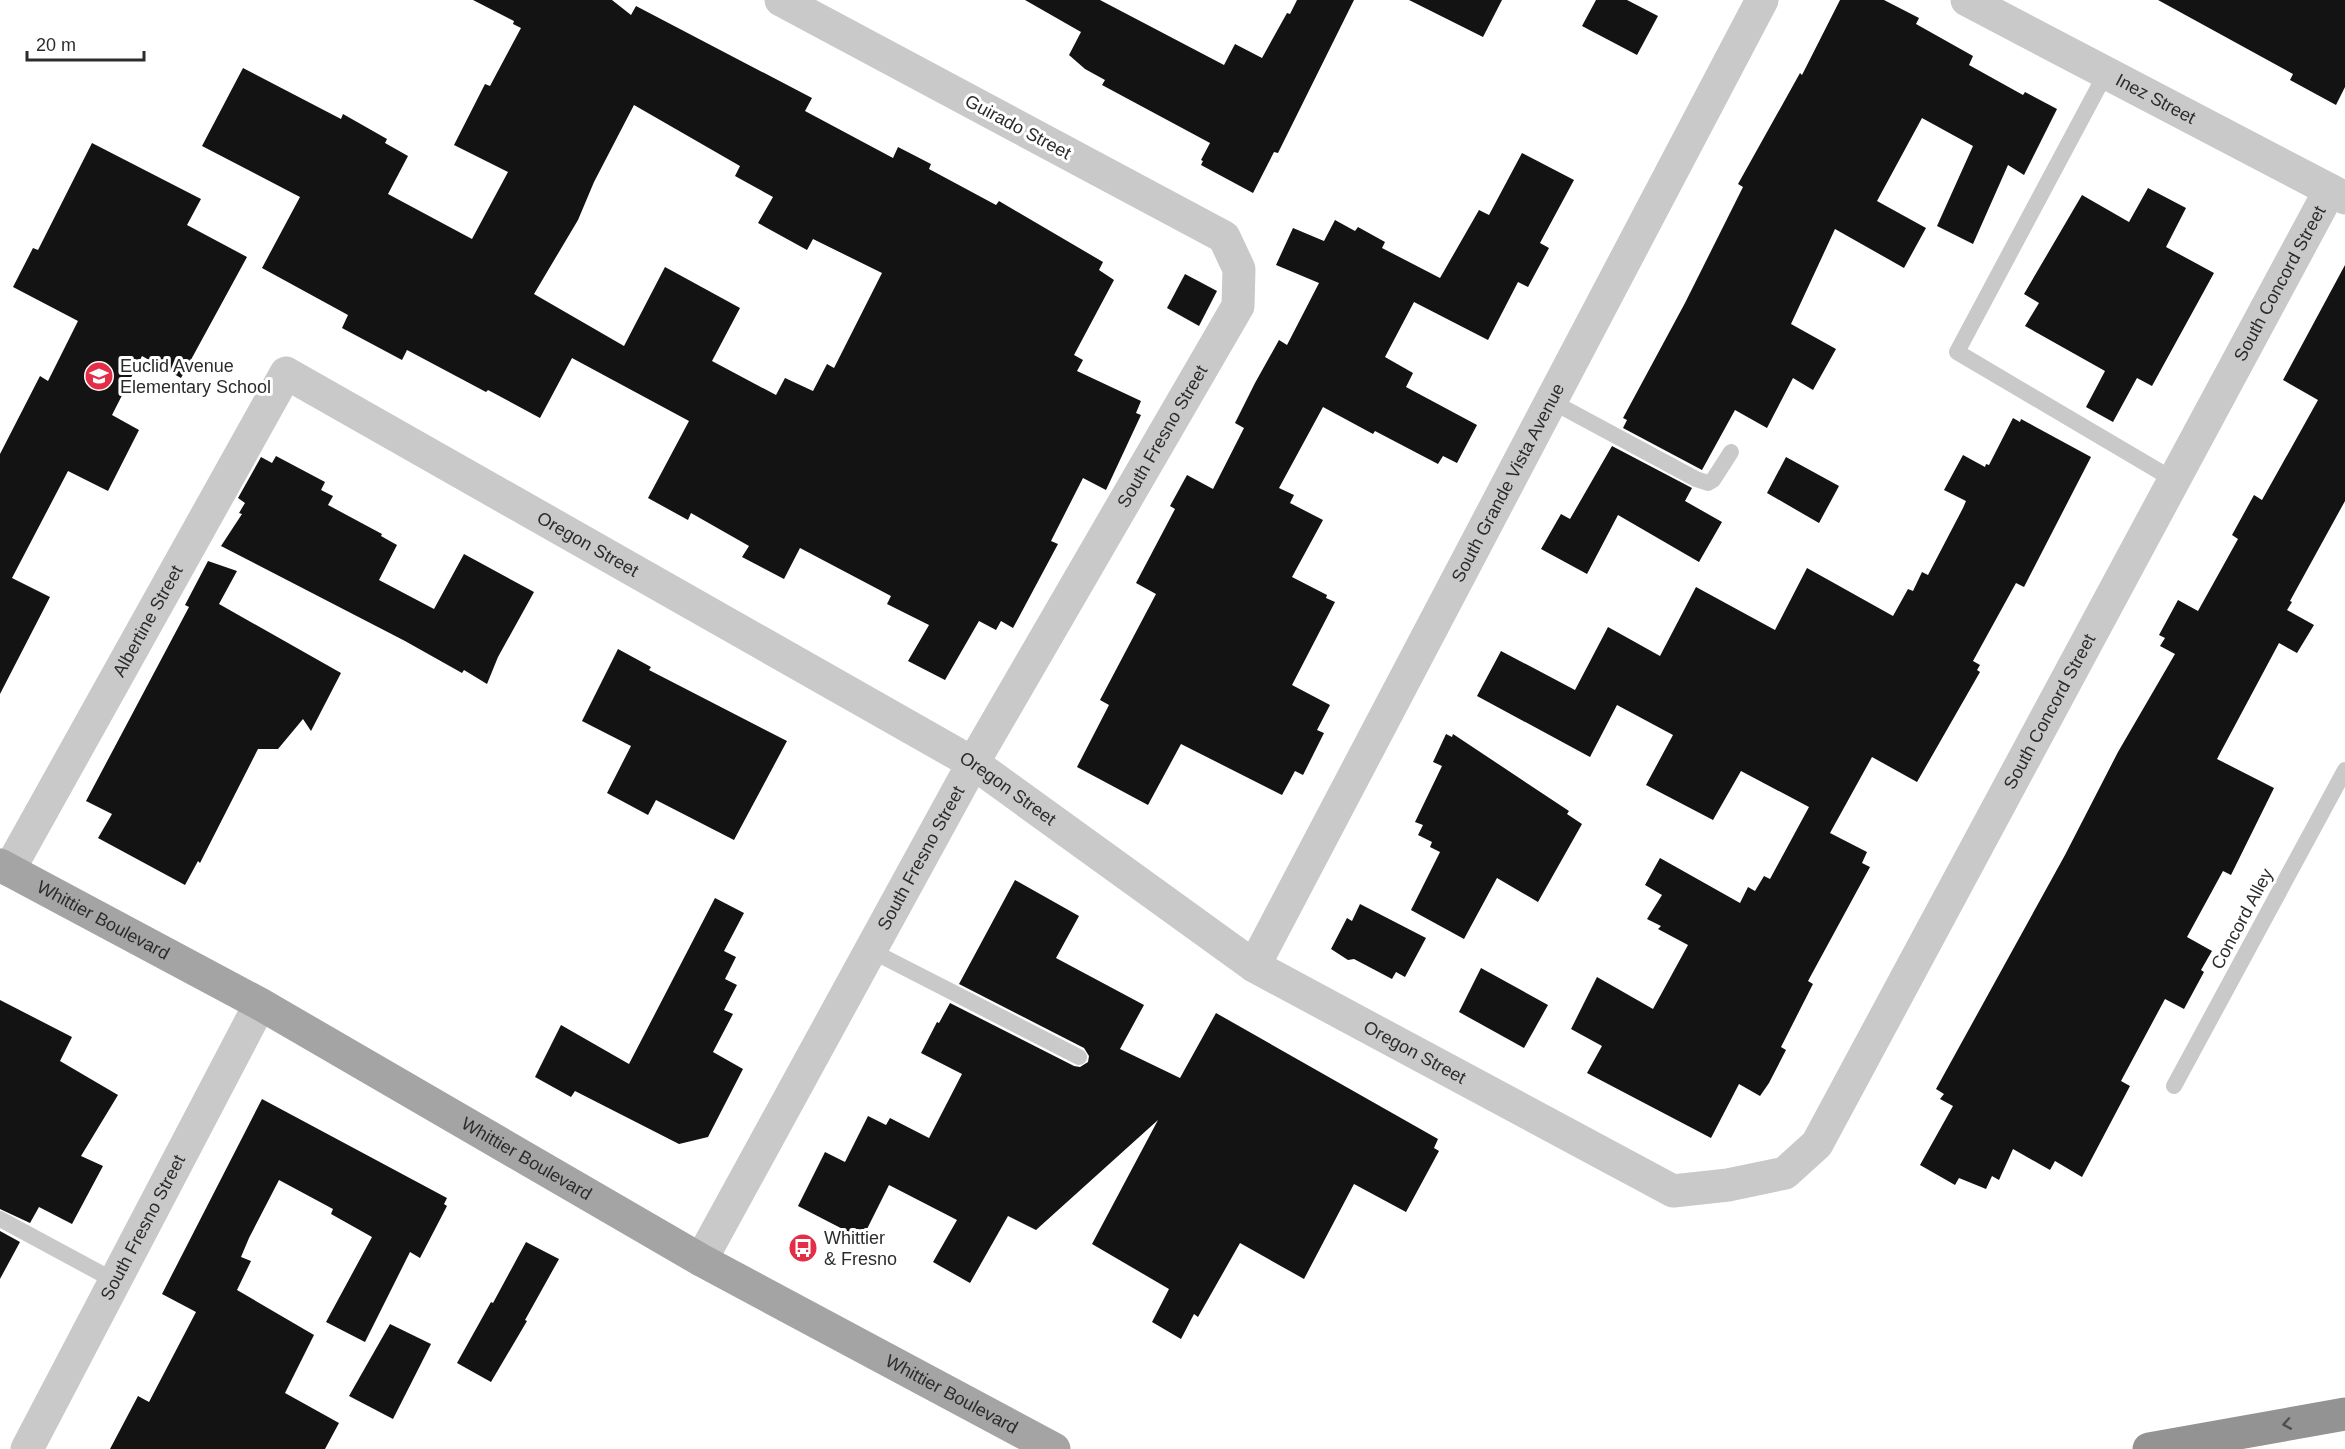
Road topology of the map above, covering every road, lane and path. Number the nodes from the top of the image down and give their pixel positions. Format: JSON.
{"nodes":[{"id":1,"x":1762,"y":0,"type":"edge"},
{"id":2,"x":1966,"y":0,"type":"edge"},
{"id":3,"x":787,"y":1,"type":"edge"},
{"id":4,"x":2106,"y":73,"type":"junction"},
{"id":5,"x":2338,"y":194,"type":"edge"},
{"id":6,"x":1239,"y":269,"type":"joint"},
{"id":7,"x":286,"y":373,"type":"joint"},
{"id":8,"x":1551,"y":402,"type":"junction"},
{"id":9,"x":1731,"y":452,"type":"dead end"},
{"id":10,"x":2174,"y":480,"type":"junction"},
{"id":11,"x":973,"y":764,"type":"junction"},
{"id":12,"x":2345,"y":770,"type":"edge"},
{"id":13,"x":4,"y":868,"type":"edge"},
{"id":14,"x":870,"y":950,"type":"junction"},
{"id":15,"x":1254,"y":966,"type":"junction"},
{"id":16,"x":260,"y":1004,"type":"junction"},
{"id":17,"x":1079,"y":1057,"type":"dead end"},
{"id":18,"x":2174,"y":1086,"type":"dead end"},
{"id":19,"x":1728,"y":1185,"type":"joint"},
{"id":20,"x":0,"y":1219,"type":"edge"},
{"id":21,"x":701,"y":1260,"type":"junction"},
{"id":22,"x":115,"y":1281,"type":"junction"},
{"id":23,"x":2345,"y":1414,"type":"edge"},
{"id":24,"x":27,"y":1449,"type":"edge"},
{"id":25,"x":1054,"y":1449,"type":"edge"},
{"id":26,"x":2149,"y":1449,"type":"edge"}],
"edges":[{"from":1,"to":8,"type":"street","name":"South Grande Vista Avenue"},
{"from":2,"to":4,"type":"street","name":"Inez Street"},
{"from":3,"to":6,"type":"street","name":"Guirado Street"},
{"from":4,"to":5,"type":"street","name":"Inez Street"},
{"from":4,"to":10,"type":"lane"},
{"from":5,"to":10,"type":"street","name":"South Concord Street"},
{"from":6,"to":11,"type":"street","name":"South Fresno Street"},
{"from":7,"to":11,"type":"street","name":"Oregon Street"},
{"from":7,"to":13,"type":"street","name":"Albertine Street"},
{"from":8,"to":9,"type":"lane"},
{"from":8,"to":15,"type":"street","name":"South Grande Vista Avenue"},
{"from":10,"to":19,"type":"street","name":"South Concord Street"},
{"from":11,"to":14,"type":"street","name":"South Fresno Street"},
{"from":11,"to":15,"type":"street","name":"Oregon Street"},
{"from":12,"to":18,"type":"lane","name":"Concord Alley"},
{"from":13,"to":16,"type":"main road","name":"Whittier Boulevard"},
{"from":14,"to":17,"type":"lane"},
{"from":14,"to":21,"type":"street","name":"South Fresno Street"},
{"from":15,"to":19,"type":"street","name":"Oregon Street"},
{"from":16,"to":21,"type":"main road","name":"Whittier Boulevard"},
{"from":16,"to":22,"type":"street","name":"South Fresno Street"},
{"from":20,"to":22,"type":"lane"},
{"from":21,"to":25,"type":"main road","name":"Whittier Boulevard"},
{"from":22,"to":24,"type":"street","name":"South Fresno Street"},
{"from":23,"to":26,"type":"highway","one_way":true}]}
